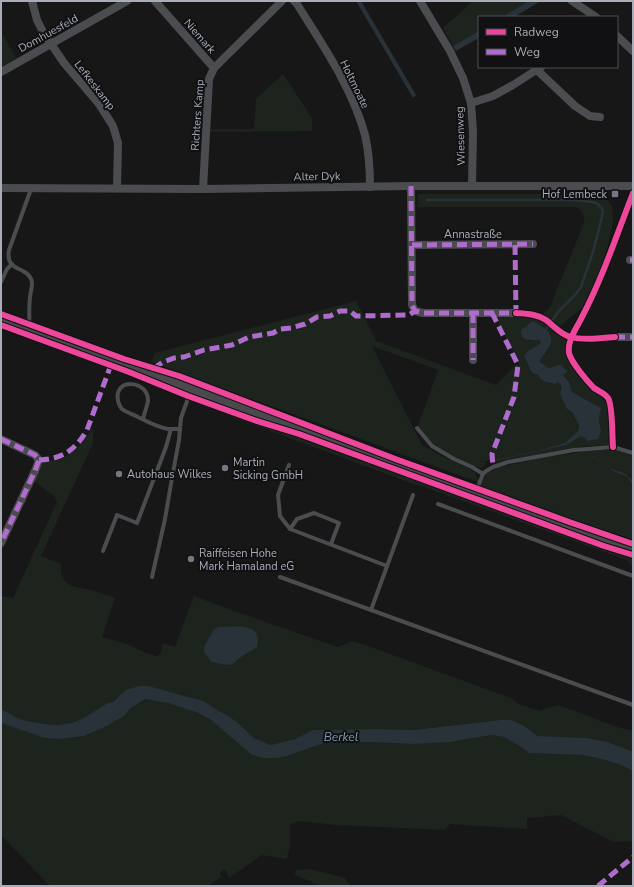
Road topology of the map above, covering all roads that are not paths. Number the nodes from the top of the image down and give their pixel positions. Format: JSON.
{"nodes":[{"id":1,"x":32,"y":1,"type":"edge"},
{"id":2,"x":127,"y":1,"type":"edge"},
{"id":3,"x":155,"y":1,"type":"edge"},
{"id":4,"x":282,"y":1,"type":"edge"},
{"id":5,"x":294,"y":1,"type":"edge"},
{"id":6,"x":420,"y":1,"type":"edge"},
{"id":7,"x":575,"y":2,"type":"edge"},
{"id":8,"x":595,"y":16,"type":"edge"},
{"id":9,"x":618,"y":37,"type":"edge"},
{"id":10,"x":52,"y":44,"type":"junction"},
{"id":11,"x":633,"y":51,"type":"edge"},
{"id":12,"x":214,"y":68,"type":"junction"},
{"id":13,"x":539,"y":68,"type":"edge"},
{"id":14,"x":1,"y":72,"type":"edge"},
{"id":15,"x":471,"y":103,"type":"junction"},
{"id":16,"x":600,"y":117,"type":"dead end"},
{"id":17,"x":411,"y":186,"type":"junction"},
{"id":18,"x":472,"y":186,"type":"junction"},
{"id":19,"x":633,"y":186,"type":"edge"},
{"id":20,"x":370,"y":187,"type":"junction"},
{"id":21,"x":1,"y":188,"type":"edge"},
{"id":22,"x":32,"y":188,"type":"junction"},
{"id":23,"x":117,"y":188,"type":"junction"},
{"id":24,"x":203,"y":188,"type":"junction"},
{"id":25,"x":533,"y":244,"type":"dead end"},
{"id":26,"x":412,"y":245,"type":"junction"},
{"id":27,"x":12,"y":264,"type":"junction"},
{"id":28,"x":1,"y":282,"type":"edge"},
{"id":29,"x":473,"y":313,"type":"junction"},
{"id":30,"x":516,"y":313,"type":"dead end"},
{"id":31,"x":1,"y":319,"type":"edge"},
{"id":32,"x":29,"y":329,"type":"junction"},
{"id":33,"x":615,"y":337,"type":"dead end"},
{"id":34,"x":633,"y":337,"type":"edge"},
{"id":35,"x":473,"y":360,"type":"dead end"},
{"id":36,"x":191,"y":390,"type":"junction"},
{"id":37,"x":143,"y":419,"type":"junction"},
{"id":38,"x":417,"y":428,"type":"dead end"},
{"id":39,"x":171,"y":429,"type":"junction"},
{"id":40,"x":180,"y":429,"type":"junction"},
{"id":41,"x":1,"y":439,"type":"edge"},
{"id":42,"x":633,"y":453,"type":"edge"},
{"id":43,"x":289,"y":465,"type":"dead end"},
{"id":44,"x":483,"y":474,"type":"junction"},
{"id":45,"x":475,"y":493,"type":"junction"},
{"id":46,"x":413,"y":495,"type":"dead end"},
{"id":47,"x":438,"y":504,"type":"dead end"},
{"id":48,"x":290,"y":529,"type":"junction"},
{"id":49,"x":1,"y":543,"type":"edge"},
{"id":50,"x":331,"y":544,"type":"junction"},
{"id":51,"x":633,"y":550,"type":"edge"},
{"id":52,"x":103,"y":551,"type":"dead end"},
{"id":53,"x":387,"y":566,"type":"junction"},
{"id":54,"x":633,"y":576,"type":"edge"},
{"id":55,"x":152,"y":577,"type":"dead end"},
{"id":56,"x":280,"y":577,"type":"dead end"},
{"id":57,"x":371,"y":610,"type":"junction"},
{"id":58,"x":633,"y":705,"type":"edge"}],
"edges":[{"from":1,"to":10,"type":"street","name":"Lefkeskamp"},
{"from":2,"to":10,"type":"street","name":"Domhuesfeld"},
{"from":3,"to":12,"type":"street","name":"Niemark"},
{"from":4,"to":12,"type":"street","name":"Richters Kamp"},
{"from":5,"to":20,"type":"street","name":"Holtmoate"},
{"from":6,"to":15,"type":"street","name":"Wiesenweg"},
{"from":7,"to":8,"type":"street"},
{"from":9,"to":11,"type":"street"},
{"from":10,"to":14,"type":"street","name":"Domhuesfeld"},
{"from":10,"to":23,"type":"street","name":"Lefkeskamp"},
{"from":12,"to":24,"type":"street","name":"Richters Kamp"},
{"from":13,"to":15,"type":"street"},
{"from":13,"to":16,"type":"street"},
{"from":15,"to":18,"type":"street","name":"Wiesenweg"},
{"from":17,"to":18,"type":"street","name":"Alter Dyk"},
{"from":17,"to":20,"type":"street","name":"Alter Dyk"},
{"from":17,"to":26,"type":"street"},
{"from":18,"to":19,"type":"street","name":"Alter Dyk"},
{"from":20,"to":24,"type":"street","name":"Alter Dyk"},
{"from":21,"to":22,"type":"street","name":"Alter Dyk"},
{"from":22,"to":23,"type":"street","name":"Alter Dyk"},
{"from":22,"to":27,"type":"lane"},
{"from":23,"to":24,"type":"street","name":"Alter Dyk"},
{"from":25,"to":26,"type":"street","name":"Annastraße"},
{"from":26,"to":29,"type":"street"},
{"from":27,"to":28,"type":"lane"},
{"from":27,"to":32,"type":"lane"},
{"from":29,"to":30,"type":"street"},
{"from":29,"to":35,"type":"street"},
{"from":31,"to":32,"type":"main road"},
{"from":32,"to":36,"type":"main road"},
{"from":33,"to":34,"type":"street"},
{"from":36,"to":40,"type":"lane"},
{"from":36,"to":45,"type":"main road"},
{"from":37,"to":37,"type":"lane"},
{"from":37,"to":39,"type":"lane"},
{"from":38,"to":44,"type":"lane"},
{"from":39,"to":40,"type":"lane"},
{"from":39,"to":52,"type":"lane"},
{"from":40,"to":55,"type":"lane"},
{"from":41,"to":49,"type":"street"},
{"from":42,"to":44,"type":"lane"},
{"from":43,"to":48,"type":"lane"},
{"from":44,"to":45,"type":"lane"},
{"from":45,"to":51,"type":"main road"},
{"from":46,"to":53,"type":"lane"},
{"from":47,"to":54,"type":"lane"},
{"from":48,"to":50,"type":"lane"},
{"from":48,"to":50,"type":"lane"},
{"from":50,"to":53,"type":"lane"},
{"from":53,"to":57,"type":"lane"},
{"from":56,"to":57,"type":"lane"},
{"from":57,"to":58,"type":"lane"}]}
